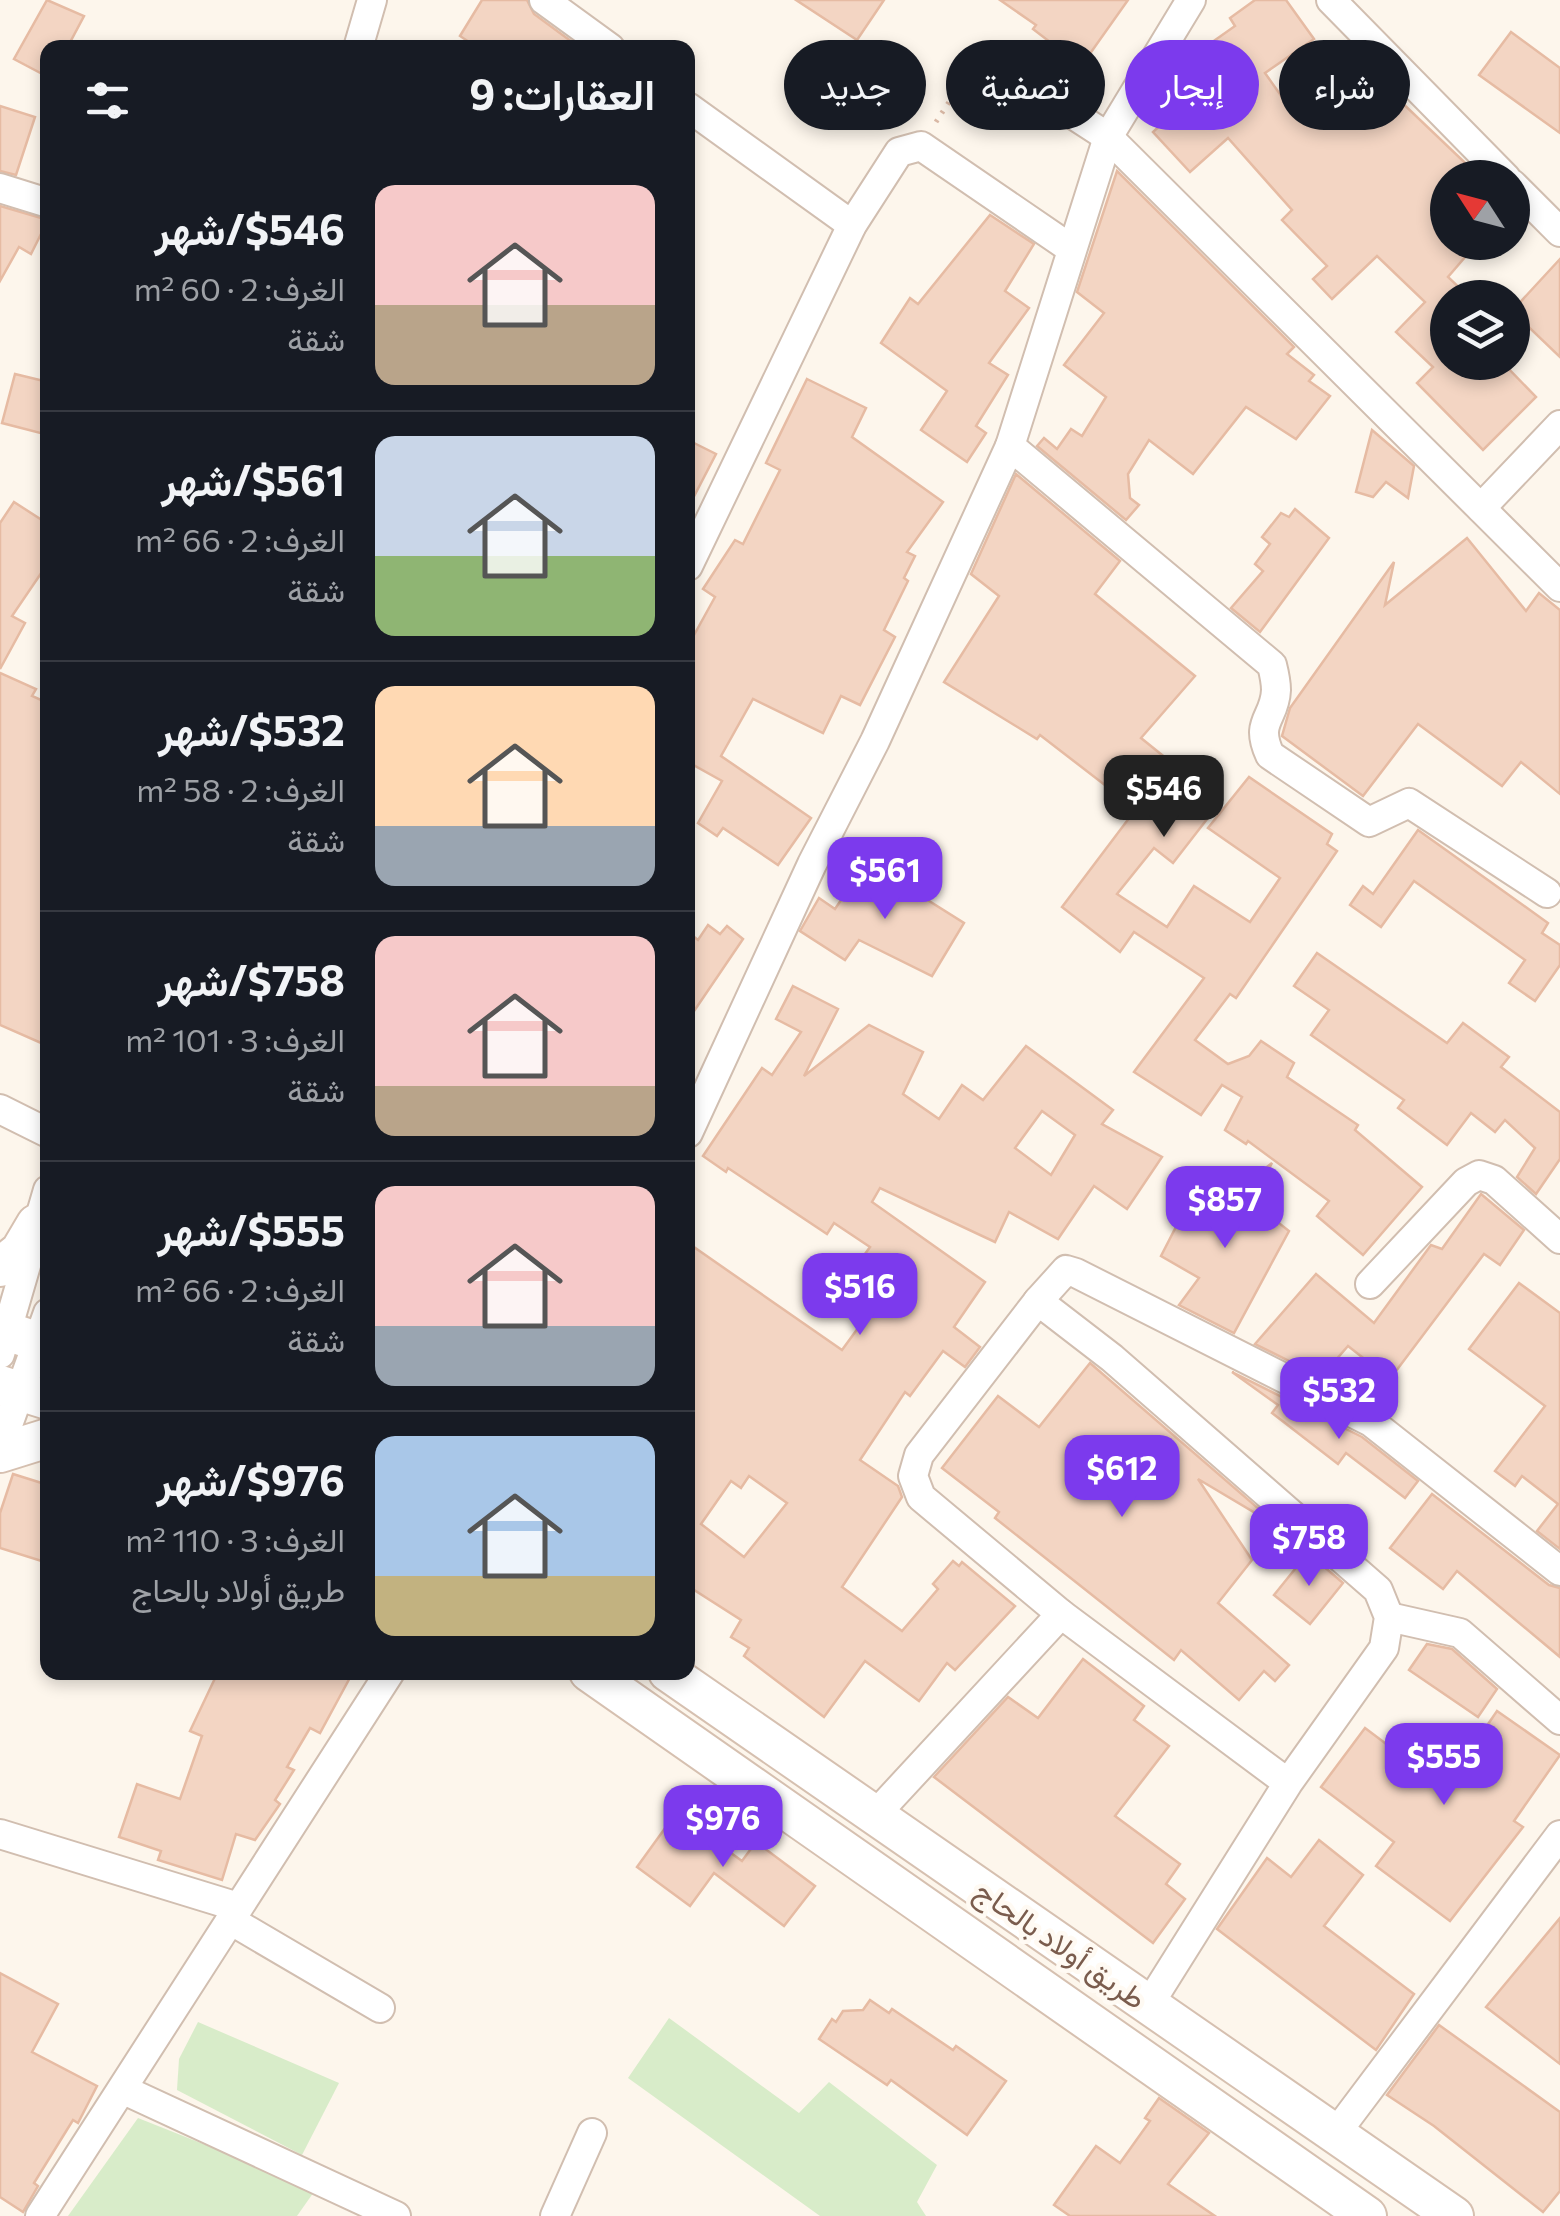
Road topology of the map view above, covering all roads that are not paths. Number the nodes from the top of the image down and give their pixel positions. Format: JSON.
{"nodes":[{"id":1,"x":372,"y":0,"type":"edge"},
{"id":2,"x":544,"y":0,"type":"edge"},
{"id":3,"x":1191,"y":0,"type":"edge"},
{"id":4,"x":1331,"y":0,"type":"edge"},
{"id":5,"x":360,"y":40,"type":"edge"},
{"id":6,"x":599,"y":40,"type":"edge"},
{"id":7,"x":695,"y":112,"type":"edge"},
{"id":8,"x":1098,"y":130,"type":"edge"},
{"id":9,"x":1108,"y":136,"type":"junction"},
{"id":10,"x":1488,"y":160,"type":"edge"},
{"id":11,"x":0,"y":188,"type":"edge"},
{"id":12,"x":40,"y":200,"type":"edge"},
{"id":13,"x":1530,"y":202,"type":"edge"},
{"id":14,"x":852,"y":225,"type":"junction"},
{"id":15,"x":1560,"y":232,"type":"edge"},
{"id":16,"x":1070,"y":248,"type":"junction"},
{"id":17,"x":1560,"y":424,"type":"edge"},
{"id":18,"x":1010,"y":446,"type":"junction"},
{"id":19,"x":1481,"y":508,"type":"junction"},
{"id":20,"x":695,"y":551,"type":"edge"},
{"id":21,"x":1560,"y":586,"type":"edge"},
{"id":22,"x":1547,"y":893,"type":"dead end"},
{"id":23,"x":0,"y":1108,"type":"edge"},
{"id":24,"x":695,"y":1118,"type":"edge"},
{"id":25,"x":40,"y":1129,"type":"edge"},
{"id":26,"x":40,"y":1211,"type":"edge"},
{"id":27,"x":40,"y":1221,"type":"edge"},
{"id":28,"x":1560,"y":1239,"type":"edge"},
{"id":29,"x":0,"y":1267,"type":"edge"},
{"id":30,"x":1370,"y":1284,"type":"dead end"},
{"id":31,"x":1038,"y":1301,"type":"junction"},
{"id":32,"x":24,"y":1336,"type":"edge"},
{"id":33,"x":23,"y":1392,"type":"edge"},
{"id":34,"x":40,"y":1440,"type":"edge"},
{"id":35,"x":0,"y":1450,"type":"edge"},
{"id":36,"x":1560,"y":1571,"type":"edge"},
{"id":37,"x":1061,"y":1614,"type":"junction"},
{"id":38,"x":1389,"y":1617,"type":"junction"},
{"id":39,"x":385,"y":1680,"type":"edge"},
{"id":40,"x":600,"y":1680,"type":"edge"},
{"id":41,"x":680,"y":1680,"type":"edge"},
{"id":42,"x":1560,"y":1720,"type":"edge"},
{"id":43,"x":1288,"y":1783,"type":"junction"},
{"id":44,"x":875,"y":1815,"type":"junction"},
{"id":45,"x":0,"y":1834,"type":"edge"},
{"id":46,"x":1560,"y":1835,"type":"edge"},
{"id":47,"x":234,"y":1913,"type":"junction"},
{"id":48,"x":1148,"y":2006,"type":"junction"},
{"id":49,"x":380,"y":2008,"type":"dead end"},
{"id":50,"x":124,"y":2090,"type":"junction"},
{"id":51,"x":592,"y":2133,"type":"dead end"},
{"id":52,"x":1336,"y":2134,"type":"junction"},
{"id":53,"x":344,"y":2205,"type":"edge"},
{"id":54,"x":40,"y":2216,"type":"edge"},
{"id":55,"x":396,"y":2216,"type":"edge"},
{"id":56,"x":555,"y":2216,"type":"edge"},
{"id":57,"x":1367,"y":2216,"type":"edge"},
{"id":58,"x":1454,"y":2216,"type":"edge"}],
"edges":[{"from":1,"to":5,"type":"street"},
{"from":2,"to":6,"type":"street"},
{"from":3,"to":9,"type":"street"},
{"from":4,"to":10,"type":"street"},
{"from":7,"to":14,"type":"street"},
{"from":8,"to":9,"type":"street"},
{"from":9,"to":16,"type":"street"},
{"from":9,"to":19,"type":"street"},
{"from":11,"to":12,"type":"street"},
{"from":13,"to":15,"type":"street"},
{"from":14,"to":16,"type":"street"},
{"from":14,"to":20,"type":"street"},
{"from":16,"to":18,"type":"street"},
{"from":17,"to":19,"type":"street"},
{"from":18,"to":22,"type":"street"},
{"from":18,"to":24,"type":"street"},
{"from":19,"to":21,"type":"street"},
{"from":23,"to":25,"type":"street"},
{"from":26,"to":29,"type":"main road"},
{"from":27,"to":32,"type":"street"},
{"from":28,"to":30,"type":"street"},
{"from":31,"to":36,"type":"street"},
{"from":31,"to":37,"type":"street"},
{"from":31,"to":38,"type":"street"},
{"from":32,"to":33,"type":"street"},
{"from":33,"to":35,"type":"street"},
{"from":34,"to":35,"type":"main road"},
{"from":37,"to":43,"type":"street"},
{"from":37,"to":44,"type":"street"},
{"from":38,"to":42,"type":"street"},
{"from":38,"to":43,"type":"street"},
{"from":39,"to":47,"type":"street"},
{"from":40,"to":57,"type":"main road","name":"طريق أولاد بالحاج"},
{"from":41,"to":44,"type":"main road","name":"طريق أولاد بالحاج"},
{"from":43,"to":48,"type":"street"},
{"from":44,"to":48,"type":"main road","name":"طريق أولاد بالحاج"},
{"from":45,"to":47,"type":"street"},
{"from":46,"to":52,"type":"street"},
{"from":47,"to":49,"type":"street"},
{"from":47,"to":50,"type":"street"},
{"from":48,"to":52,"type":"main road","name":"طريق أولاد بالحاج"},
{"from":50,"to":53,"type":"street"},
{"from":50,"to":54,"type":"street"},
{"from":51,"to":56,"type":"street"},
{"from":52,"to":58,"type":"main road","name":"طريق أولاد بالحاج"},
{"from":53,"to":55,"type":"street"}]}
